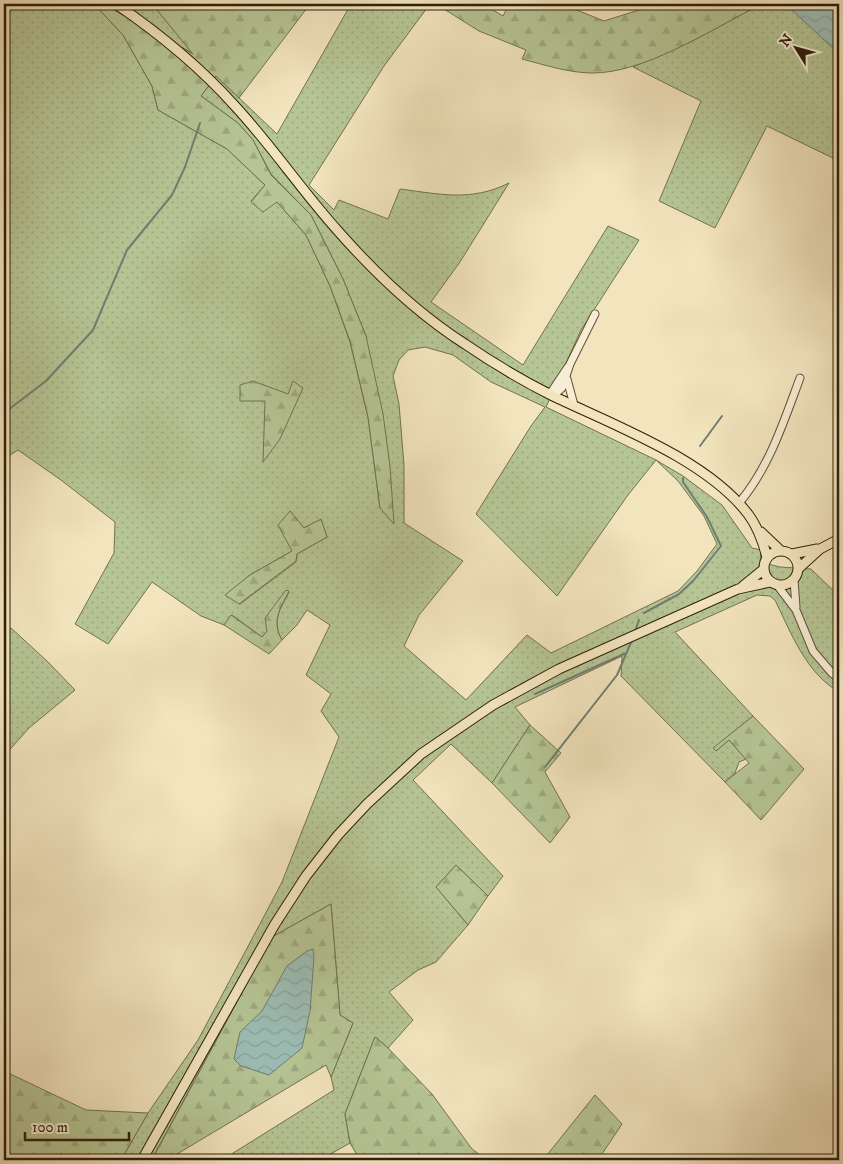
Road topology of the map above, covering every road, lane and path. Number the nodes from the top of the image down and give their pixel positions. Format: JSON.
{"nodes":[{"id":1,"x":116,"y":4,"type":"edge"},
{"id":2,"x":595,"y":314,"type":"dead end"},
{"id":3,"x":570,"y":364,"type":"junction"},
{"id":4,"x":567,"y":376,"type":"junction"},
{"id":5,"x":800,"y":378,"type":"dead end"},
{"id":6,"x":551,"y":395,"type":"junction"},
{"id":7,"x":574,"y":405,"type":"junction"},
{"id":8,"x":739,"y":504,"type":"junction"},
{"id":9,"x":757,"y":528,"type":"junction"},
{"id":10,"x":839,"y":539,"type":"edge"},
{"id":11,"x":820,"y":548,"type":"junction"},
{"id":12,"x":781,"y":550,"type":"junction"},
{"id":13,"x":792,"y":554,"type":"junction"},
{"id":14,"x":767,"y":557,"type":"junction"},
{"id":15,"x":764,"y":569,"type":"junction"},
{"id":16,"x":798,"y":569,"type":"junction"},
{"id":17,"x":794,"y":580,"type":"junction"},
{"id":18,"x":774,"y":583,"type":"junction"},
{"id":19,"x":738,"y":589,"type":"junction"},
{"id":20,"x":796,"y":610,"type":"junction"},
{"id":21,"x":839,"y":678,"type":"edge"},
{"id":22,"x":142,"y":1160,"type":"edge"}],
"edges":[{"from":1,"to":6,"type":"main road"},
{"from":2,"to":3,"type":"street"},
{"from":3,"to":4,"type":"street"},
{"from":3,"to":6,"type":"street"},
{"from":4,"to":6,"type":"street"},
{"from":4,"to":7,"type":"street"},
{"from":5,"to":8,"type":"street"},
{"from":6,"to":7,"type":"main road"},
{"from":7,"to":8,"type":"main road"},
{"from":8,"to":9,"type":"main road"},
{"from":9,"to":12,"type":"main road"},
{"from":9,"to":14,"type":"main road"},
{"from":10,"to":11,"type":"main road"},
{"from":11,"to":13,"type":"main road"},
{"from":11,"to":16,"type":"main road"},
{"from":12,"to":13,"type":"main road"},
{"from":12,"to":14,"type":"main road"},
{"from":13,"to":16,"type":"main road"},
{"from":14,"to":15,"type":"main road"},
{"from":15,"to":18,"type":"main road"},
{"from":15,"to":19,"type":"main road"},
{"from":16,"to":17,"type":"main road"},
{"from":17,"to":18,"type":"main road"},
{"from":17,"to":20,"type":"street"},
{"from":18,"to":19,"type":"main road"},
{"from":18,"to":20,"type":"street"},
{"from":19,"to":22,"type":"main road"},
{"from":20,"to":21,"type":"street"}]}
